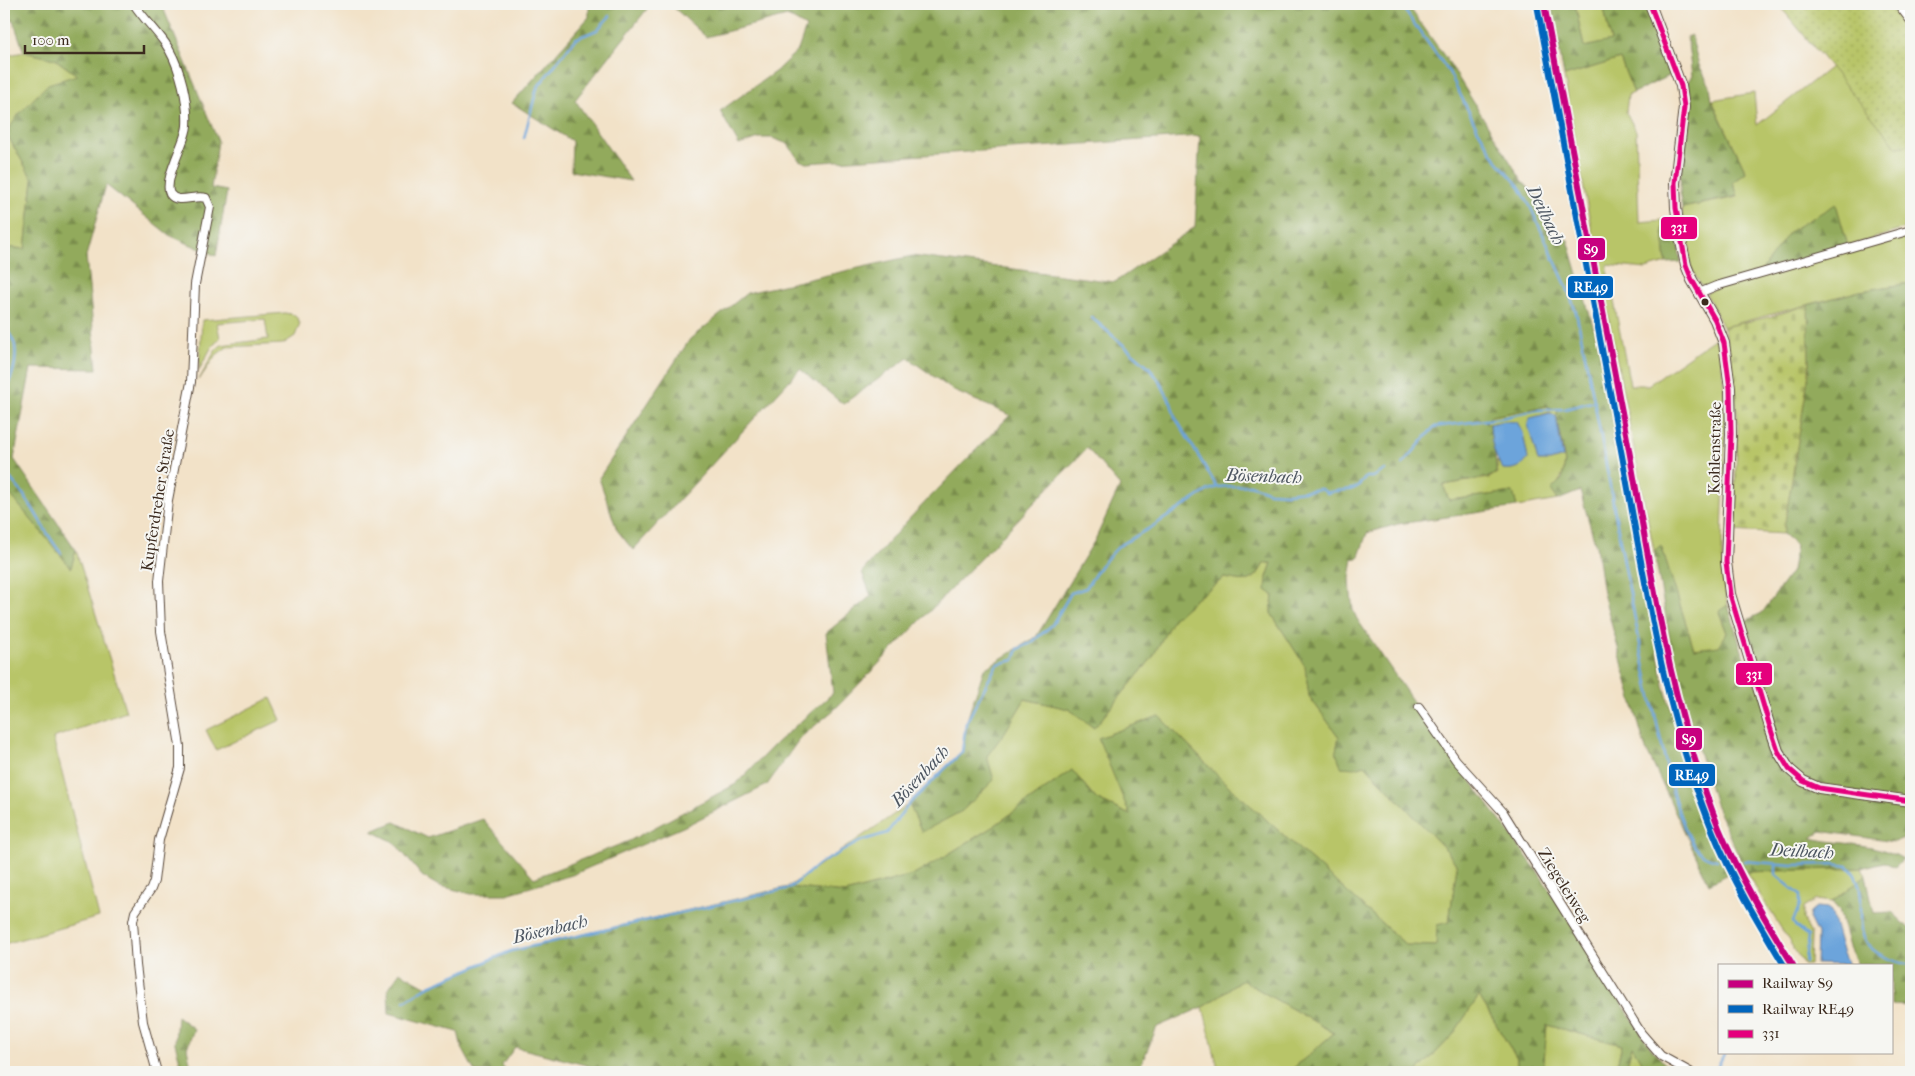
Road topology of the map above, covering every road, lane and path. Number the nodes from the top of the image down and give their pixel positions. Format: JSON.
{"nodes":[{"id":1,"x":134,"y":4,"type":"edge"},
{"id":2,"x":1650,"y":4,"type":"edge"},
{"id":3,"x":1898,"y":4,"type":"edge"},
{"id":4,"x":1911,"y":21,"type":"edge"},
{"id":5,"x":1911,"y":230,"type":"edge"},
{"id":6,"x":1699,"y":293,"type":"junction"},
{"id":7,"x":1418,"y":707,"type":"dead end"},
{"id":8,"x":1911,"y":801,"type":"edge"},
{"id":9,"x":157,"y":1072,"type":"edge"},
{"id":10,"x":1690,"y":1072,"type":"edge"}],
"edges":[{"from":1,"to":9,"type":"street","name":"Kupferdreher Straße"},
{"from":2,"to":6,"type":"main road","name":"Kohlenstraße"},
{"from":3,"to":4,"type":"street"},
{"from":5,"to":6,"type":"street"},
{"from":6,"to":8,"type":"main road","name":"Kohlenstraße"},
{"from":7,"to":10,"type":"street","name":"Ziegeleiweg"}]}
